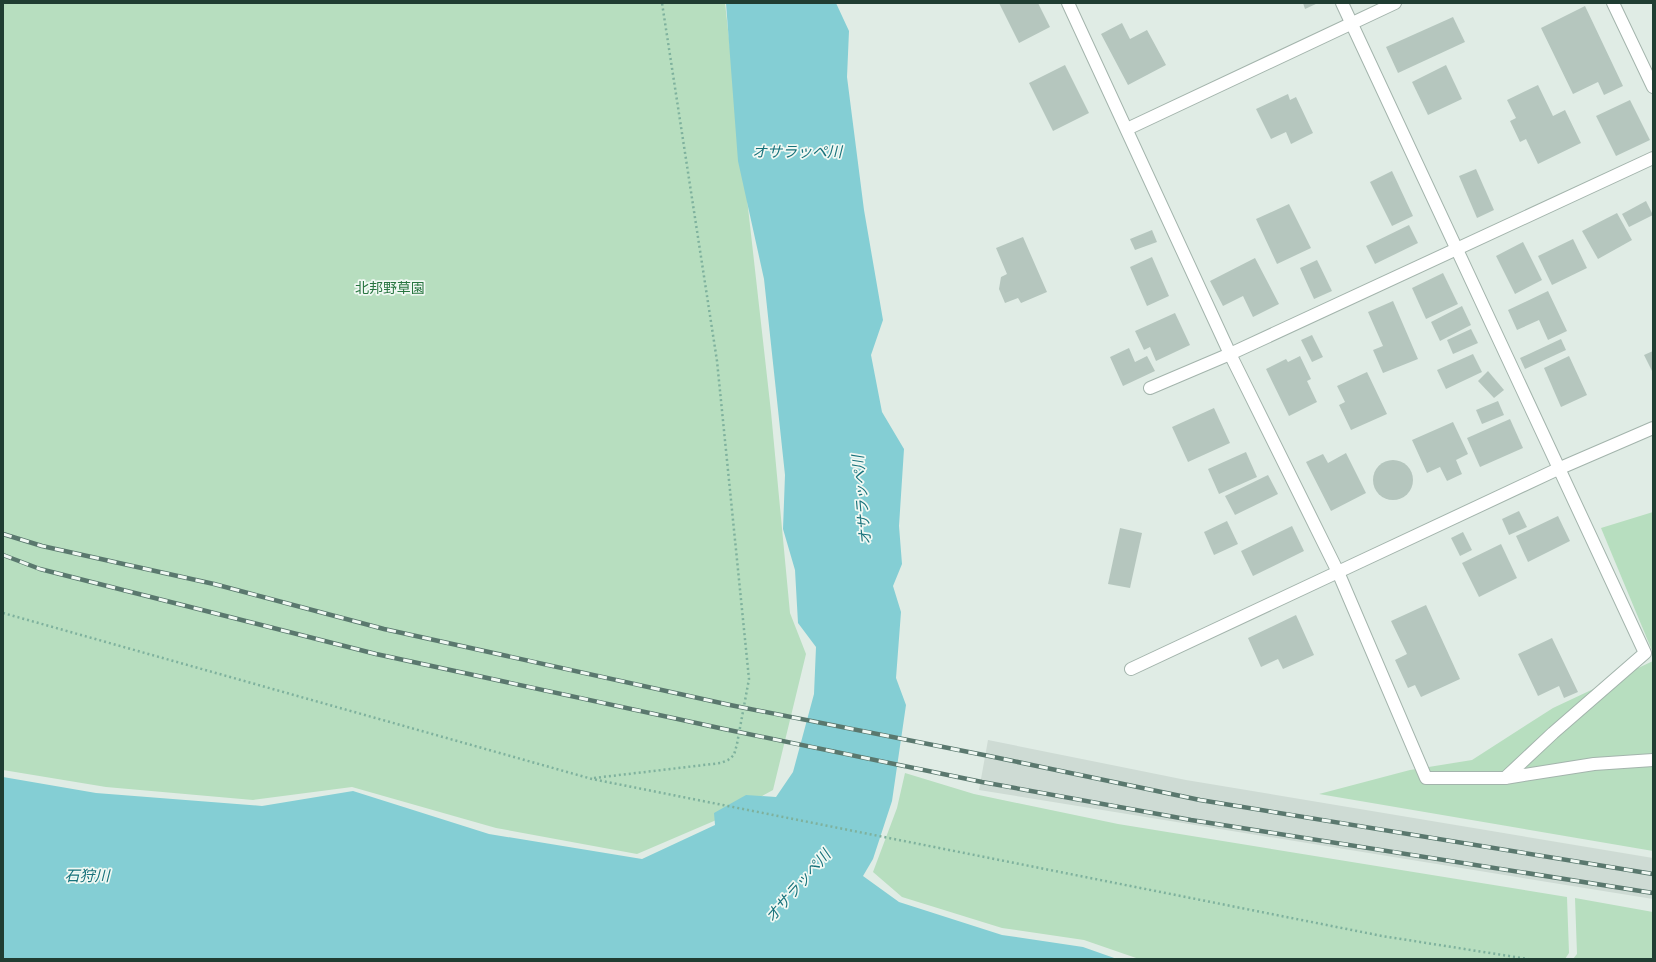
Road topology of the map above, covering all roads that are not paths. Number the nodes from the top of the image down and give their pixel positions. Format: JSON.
{"nodes":[{"id":1,"x":1068,"y":3,"type":"edge"},
{"id":2,"x":1342,"y":3,"type":"edge"},
{"id":3,"x":1395,"y":3,"type":"edge"},
{"id":4,"x":1613,"y":3,"type":"edge"},
{"id":5,"x":1352,"y":23,"type":"junction"},
{"id":6,"x":1653,"y":87,"type":"edge"},
{"id":7,"x":1127,"y":129,"type":"junction"},
{"id":8,"x":1653,"y":158,"type":"edge"},
{"id":9,"x":1456,"y":248,"type":"junction"},
{"id":10,"x":1230,"y":354,"type":"junction"},
{"id":11,"x":1150,"y":388,"type":"dead end"},
{"id":12,"x":1653,"y":428,"type":"edge"},
{"id":13,"x":1558,"y":469,"type":"junction"},
{"id":14,"x":1338,"y":572,"type":"junction"},
{"id":15,"x":1131,"y":669,"type":"dead end"},
{"id":16,"x":1653,"y":760,"type":"edge"},
{"id":17,"x":1505,"y":778,"type":"junction"}],
"edges":[{"from":1,"to":7,"type":"street"},
{"from":2,"to":5,"type":"street"},
{"from":3,"to":5,"type":"street"},
{"from":4,"to":6,"type":"street"},
{"from":5,"to":7,"type":"street"},
{"from":5,"to":9,"type":"street"},
{"from":7,"to":10,"type":"street"},
{"from":8,"to":9,"type":"street"},
{"from":9,"to":10,"type":"street"},
{"from":9,"to":13,"type":"street"},
{"from":10,"to":11,"type":"street"},
{"from":10,"to":14,"type":"street"},
{"from":12,"to":13,"type":"street"},
{"from":13,"to":14,"type":"street"},
{"from":13,"to":17,"type":"street"},
{"from":14,"to":15,"type":"street"},
{"from":14,"to":17,"type":"street"},
{"from":16,"to":17,"type":"street"}]}
